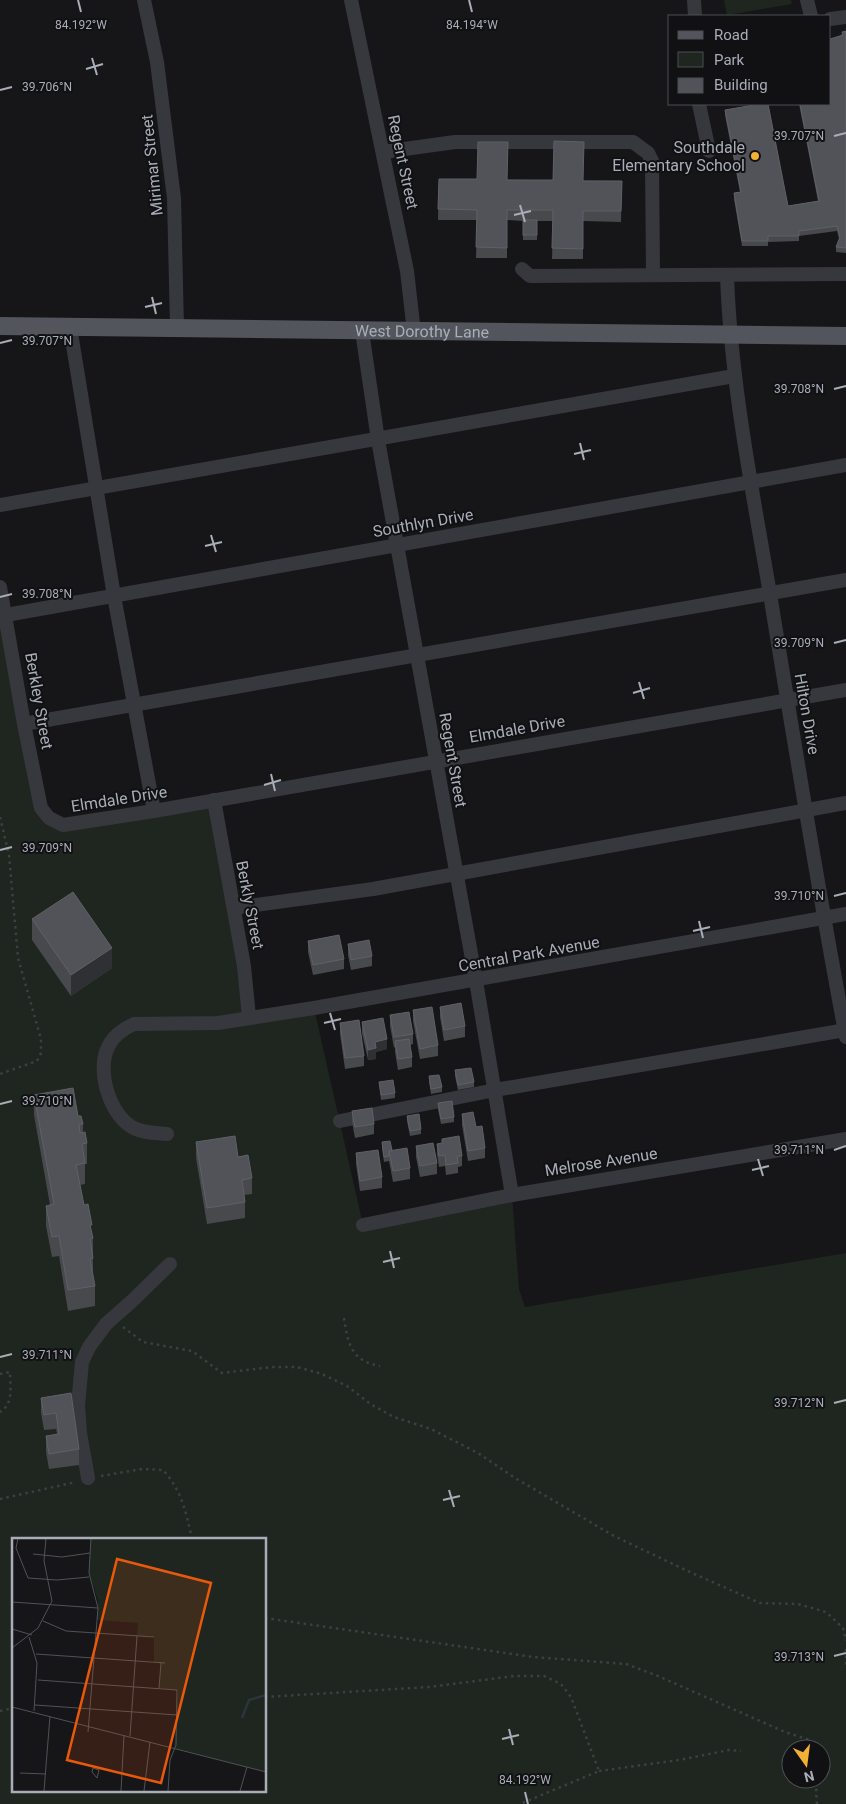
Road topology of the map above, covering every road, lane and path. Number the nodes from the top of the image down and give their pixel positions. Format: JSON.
{"nodes":[{"id":1,"x":144,"y":0,"type":"edge"},
{"id":2,"x":352,"y":0,"type":"edge"},
{"id":3,"x":694,"y":0,"type":"edge"},
{"id":4,"x":807,"y":0,"type":"edge"},
{"id":5,"x":696,"y":15,"type":"edge"},
{"id":6,"x":811,"y":15,"type":"edge"},
{"id":7,"x":846,"y":17,"type":"edge"},
{"id":8,"x":831,"y":20,"type":"edge"},
{"id":9,"x":699,"y":105,"type":"edge"},
{"id":10,"x":709,"y":151,"type":"dead end"},
{"id":11,"x":383,"y":152,"type":"junction"},
{"id":12,"x":522,"y":269,"type":"dead end"},
{"id":13,"x":653,"y":274,"type":"junction"},
{"id":14,"x":846,"y":274,"type":"edge"},
{"id":15,"x":727,"y":276,"type":"junction"},
{"id":16,"x":0,"y":326,"type":"edge"},
{"id":17,"x":70,"y":327,"type":"junction"},
{"id":18,"x":177,"y":327,"type":"junction"},
{"id":19,"x":362,"y":331,"type":"junction"},
{"id":20,"x":414,"y":332,"type":"junction"},
{"id":21,"x":729,"y":336,"type":"junction"},
{"id":22,"x":846,"y":336,"type":"edge"},
{"id":23,"x":734,"y":376,"type":"junction"},
{"id":24,"x":378,"y":440,"type":"junction"},
{"id":25,"x":846,"y":465,"type":"edge"},
{"id":26,"x":750,"y":483,"type":"junction"},
{"id":27,"x":95,"y":489,"type":"junction"},
{"id":28,"x":0,"y":505,"type":"edge"},
{"id":29,"x":398,"y":545,"type":"junction"},
{"id":30,"x":846,"y":580,"type":"edge"},
{"id":31,"x":0,"y":587,"type":"edge"},
{"id":32,"x":770,"y":594,"type":"junction"},
{"id":33,"x":114,"y":596,"type":"junction"},
{"id":34,"x":6,"y":614,"type":"junction"},
{"id":35,"x":417,"y":655,"type":"junction"},
{"id":36,"x":846,"y":690,"type":"edge"},
{"id":37,"x":786,"y":701,"type":"junction"},
{"id":38,"x":134,"y":704,"type":"junction"},
{"id":39,"x":24,"y":724,"type":"junction"},
{"id":40,"x":435,"y":761,"type":"junction"},
{"id":41,"x":214,"y":800,"type":"junction"},
{"id":42,"x":846,"y":803,"type":"edge"},
{"id":43,"x":806,"y":810,"type":"junction"},
{"id":44,"x":154,"y":812,"type":"junction"},
{"id":45,"x":0,"y":817,"type":"edge"},
{"id":46,"x":48,"y":818,"type":"joint"},
{"id":47,"x":456,"y":872,"type":"junction"},
{"id":48,"x":234,"y":908,"type":"junction"},
{"id":49,"x":846,"y":914,"type":"edge"},
{"id":50,"x":824,"y":918,"type":"junction"},
{"id":51,"x":476,"y":981,"type":"junction"},
{"id":52,"x":249,"y":1017,"type":"junction"},
{"id":53,"x":846,"y":1032,"type":"edge"},
{"id":54,"x":0,"y":1074,"type":"edge"},
{"id":55,"x":495,"y":1090,"type":"junction"},
{"id":56,"x":340,"y":1121,"type":"dead end"},
{"id":57,"x":167,"y":1134,"type":"dead end"},
{"id":58,"x":846,"y":1139,"type":"edge"},
{"id":59,"x":512,"y":1195,"type":"junction"},
{"id":60,"x":363,"y":1225,"type":"dead end"},
{"id":61,"x":170,"y":1264,"type":"dead end"},
{"id":62,"x":113,"y":1316,"type":"junction"},
{"id":63,"x":344,"y":1318,"type":"dead end"},
{"id":64,"x":380,"y":1366,"type":"dead end"},
{"id":65,"x":0,"y":1374,"type":"edge"},
{"id":66,"x":0,"y":1412,"type":"edge"},
{"id":67,"x":88,"y":1478,"type":"junction"},
{"id":68,"x":0,"y":1499,"type":"edge"},
{"id":69,"x":192,"y":1538,"type":"edge"},
{"id":70,"x":266,"y":1618,"type":"edge"},
{"id":71,"x":846,"y":1641,"type":"edge"},
{"id":72,"x":846,"y":1649,"type":"edge"},
{"id":73,"x":846,"y":1667,"type":"edge"},
{"id":74,"x":266,"y":1696,"type":"edge"},
{"id":75,"x":807,"y":1739,"type":"edge"},
{"id":76,"x":741,"y":1751,"type":"dead end"},
{"id":77,"x":599,"y":1771,"type":"junction"},
{"id":78,"x":817,"y":1789,"type":"edge"},
{"id":79,"x":520,"y":1804,"type":"edge"},
{"id":80,"x":817,"y":1804,"type":"edge"}],
"edges":[{"from":1,"to":18,"type":"street","name":"Mirimar Street"},
{"from":2,"to":11,"type":"street","name":"Regent Street"},
{"from":3,"to":5,"type":"street"},
{"from":4,"to":6,"type":"street"},
{"from":7,"to":8,"type":"street"},
{"from":9,"to":10,"type":"street"},
{"from":11,"to":13,"type":"street"},
{"from":11,"to":20,"type":"street","name":"Regent Street"},
{"from":12,"to":13,"type":"street"},
{"from":13,"to":15,"type":"street"},
{"from":14,"to":15,"type":"street"},
{"from":15,"to":21,"type":"street","name":"Hilton Drive"},
{"from":16,"to":17,"type":"main road","name":"West Dorothy Lane"},
{"from":17,"to":18,"type":"main road","name":"West Dorothy Lane"},
{"from":17,"to":27,"type":"street"},
{"from":18,"to":19,"type":"main road","name":"West Dorothy Lane"},
{"from":19,"to":20,"type":"main road","name":"West Dorothy Lane"},
{"from":19,"to":24,"type":"street","name":"Regent Street"},
{"from":20,"to":21,"type":"main road","name":"West Dorothy Lane"},
{"from":21,"to":22,"type":"main road","name":"West Dorothy Lane"},
{"from":21,"to":23,"type":"street","name":"Hilton Drive"},
{"from":23,"to":24,"type":"street"},
{"from":23,"to":26,"type":"street","name":"Hilton Drive"},
{"from":24,"to":27,"type":"street"},
{"from":24,"to":29,"type":"street","name":"Regent Street"},
{"from":25,"to":26,"type":"street","name":"Southlyn Drive"},
{"from":26,"to":29,"type":"street","name":"Southlyn Drive"},
{"from":26,"to":32,"type":"street","name":"Hilton Drive"},
{"from":27,"to":28,"type":"street"},
{"from":27,"to":33,"type":"street"},
{"from":29,"to":33,"type":"street","name":"Southlyn Drive"},
{"from":29,"to":35,"type":"street","name":"Regent Street"},
{"from":30,"to":32,"type":"street"},
{"from":31,"to":34,"type":"street","name":"Berkley Street"},
{"from":32,"to":35,"type":"street"},
{"from":32,"to":37,"type":"street","name":"Hilton Drive"},
{"from":33,"to":34,"type":"street","name":"Southlyn Drive"},
{"from":33,"to":38,"type":"street"},
{"from":34,"to":39,"type":"street","name":"Berkley Street"},
{"from":35,"to":38,"type":"street"},
{"from":35,"to":40,"type":"street","name":"Regent Street"},
{"from":36,"to":37,"type":"street","name":"Elmdale Drive"},
{"from":37,"to":40,"type":"street","name":"Elmdale Drive"},
{"from":37,"to":43,"type":"street","name":"Hilton Drive"},
{"from":38,"to":39,"type":"street"},
{"from":38,"to":44,"type":"street"},
{"from":39,"to":46,"type":"street","name":"Berkley Street"},
{"from":40,"to":41,"type":"street","name":"Elmdale Drive"},
{"from":40,"to":47,"type":"street","name":"Regent Street"},
{"from":41,"to":44,"type":"street","name":"Elmdale Drive"},
{"from":41,"to":48,"type":"street","name":"Berkly Street"},
{"from":42,"to":43,"type":"street"},
{"from":43,"to":47,"type":"street"},
{"from":43,"to":50,"type":"street","name":"Hilton Drive"},
{"from":44,"to":46,"type":"street","name":"Elmdale Drive"},
{"from":45,"to":54,"type":"path"},
{"from":47,"to":48,"type":"street"},
{"from":47,"to":51,"type":"street","name":"Regent Street"},
{"from":48,"to":52,"type":"street","name":"Berkly Street"},
{"from":49,"to":50,"type":"street","name":"Central Park Avenue"},
{"from":50,"to":51,"type":"street","name":"Central Park Avenue"},
{"from":50,"to":53,"type":"street","name":"Hilton Drive"},
{"from":51,"to":52,"type":"street","name":"Central Park Avenue"},
{"from":51,"to":55,"type":"street","name":"Regent Street"},
{"from":52,"to":57,"type":"street","name":"Central Park Avenue"},
{"from":53,"to":55,"type":"street"},
{"from":55,"to":56,"type":"street"},
{"from":55,"to":59,"type":"street","name":"Regent Street"},
{"from":58,"to":59,"type":"street","name":"Melrose Avenue"},
{"from":59,"to":60,"type":"street","name":"Melrose Avenue"},
{"from":61,"to":62,"type":"street"},
{"from":62,"to":67,"type":"street"},
{"from":62,"to":71,"type":"path"},
{"from":63,"to":64,"type":"path"},
{"from":65,"to":66,"type":"path"},
{"from":67,"to":68,"type":"path"},
{"from":67,"to":69,"type":"path"},
{"from":70,"to":75,"type":"path"},
{"from":72,"to":73,"type":"path"},
{"from":74,"to":77,"type":"path"},
{"from":76,"to":77,"type":"path"},
{"from":77,"to":79,"type":"path"},
{"from":78,"to":80,"type":"path"}]}
